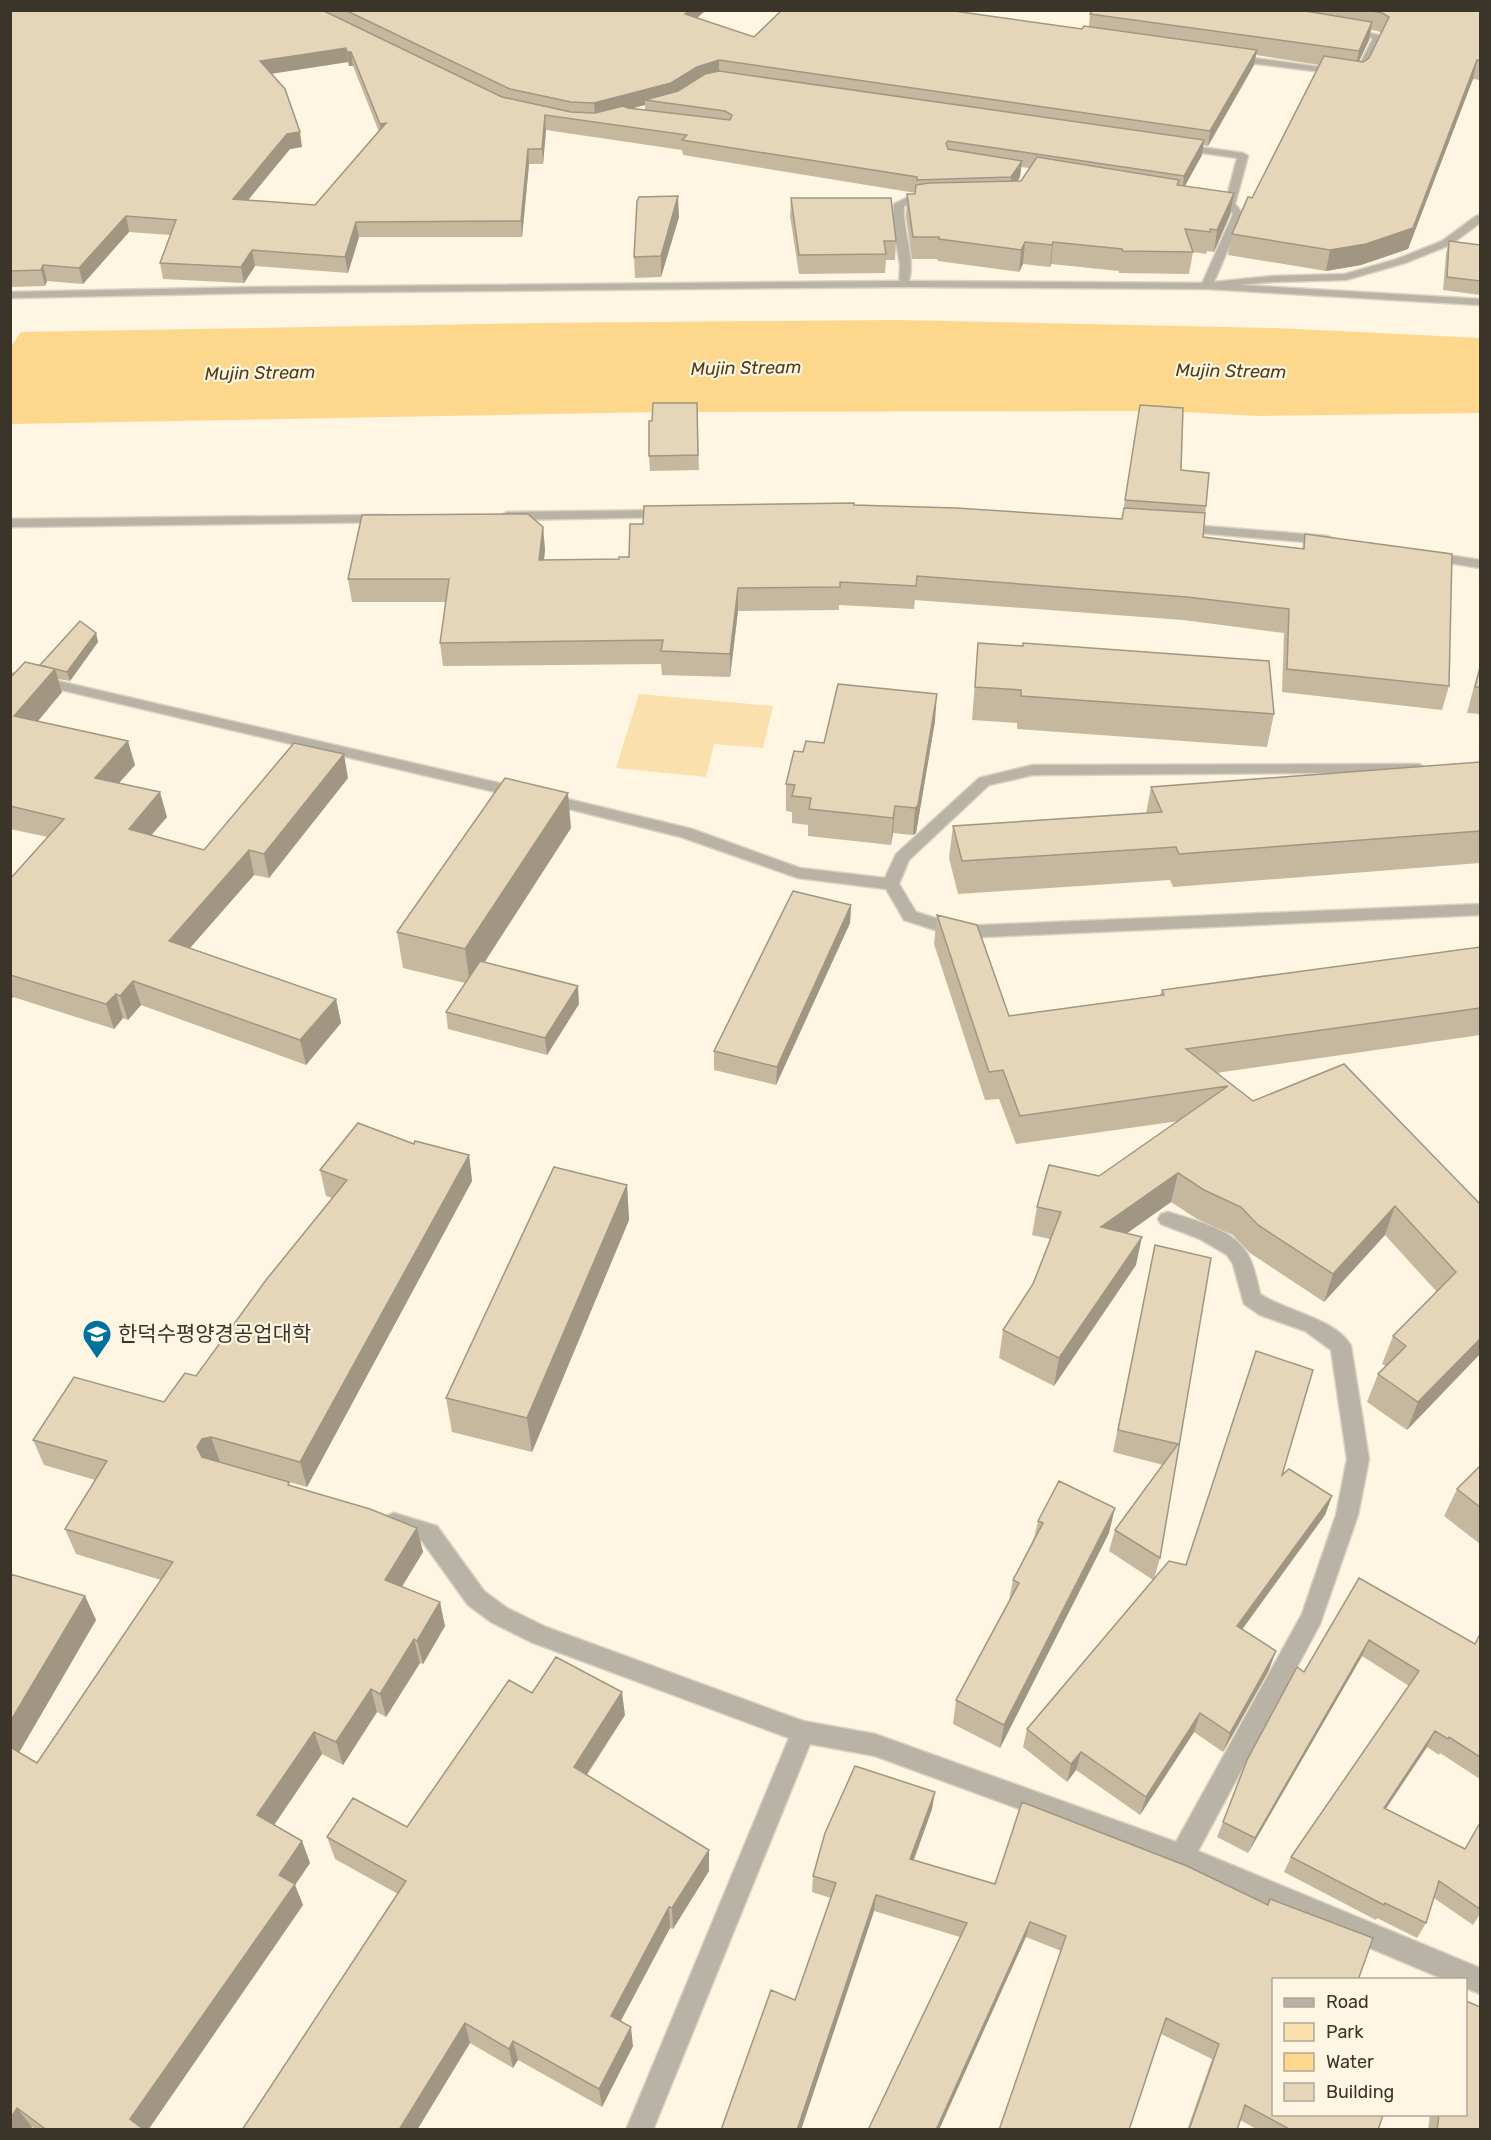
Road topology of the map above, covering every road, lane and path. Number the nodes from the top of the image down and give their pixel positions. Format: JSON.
{"nodes":[{"id":1,"x":1338,"y":30,"type":"edge"},
{"id":2,"x":1222,"y":57,"type":"edge"},
{"id":3,"x":1170,"y":146,"type":"edge"},
{"id":4,"x":938,"y":198,"type":"edge"},
{"id":5,"x":1480,"y":218,"type":"edge"},
{"id":6,"x":903,"y":284,"type":"junction"},
{"id":7,"x":1208,"y":286,"type":"junction"},
{"id":8,"x":10,"y":295,"type":"edge"},
{"id":9,"x":1480,"y":302,"type":"edge"},
{"id":10,"x":688,"y":513,"type":"edge"},
{"id":11,"x":490,"y":517,"type":"edge"},
{"id":12,"x":395,"y":518,"type":"edge"},
{"id":13,"x":10,"y":523,"type":"edge"},
{"id":14,"x":1166,"y":527,"type":"edge"},
{"id":15,"x":1347,"y":543,"type":"edge"},
{"id":16,"x":1414,"y":553,"type":"edge"},
{"id":17,"x":1480,"y":564,"type":"edge"},
{"id":18,"x":10,"y":677,"type":"edge"},
{"id":19,"x":1433,"y":769,"type":"edge"},
{"id":20,"x":891,"y":884,"type":"junction"},
{"id":21,"x":1480,"y":910,"type":"edge"},
{"id":22,"x":1168,"y":1219,"type":"dead end"},
{"id":23,"x":374,"y":1517,"type":"edge"},
{"id":24,"x":803,"y":1732,"type":"junction"},
{"id":25,"x":1182,"y":1856,"type":"junction"},
{"id":26,"x":1480,"y":1981,"type":"edge"},
{"id":27,"x":639,"y":2130,"type":"edge"}],
"edges":[{"from":1,"to":2,"type":"street"},
{"from":3,"to":7,"type":"street"},
{"from":4,"to":6,"type":"street"},
{"from":5,"to":7,"type":"street"},
{"from":6,"to":7,"type":"street"},
{"from":6,"to":8,"type":"street"},
{"from":7,"to":9,"type":"street"},
{"from":10,"to":11,"type":"street"},
{"from":12,"to":13,"type":"street"},
{"from":14,"to":15,"type":"street"},
{"from":16,"to":17,"type":"street"},
{"from":18,"to":20,"type":"street"},
{"from":19,"to":20,"type":"street"},
{"from":20,"to":21,"type":"street"},
{"from":22,"to":25,"type":"street"},
{"from":23,"to":24,"type":"street"},
{"from":24,"to":25,"type":"street"},
{"from":24,"to":27,"type":"street"},
{"from":25,"to":26,"type":"street"}]}
